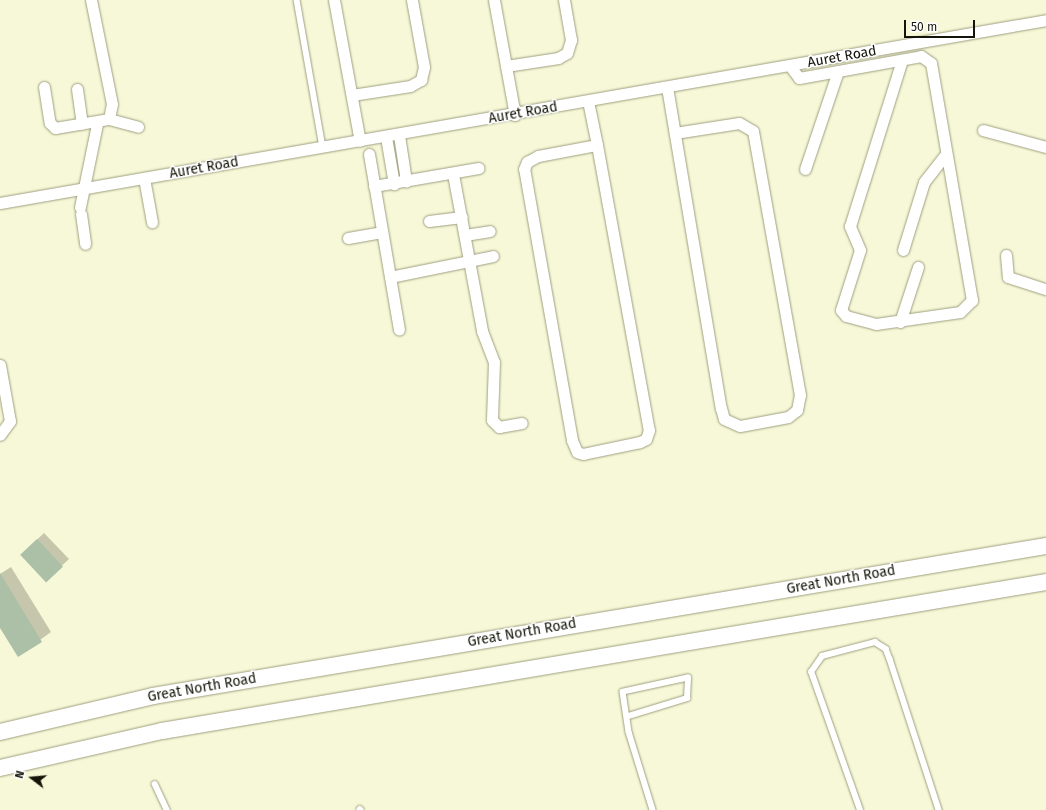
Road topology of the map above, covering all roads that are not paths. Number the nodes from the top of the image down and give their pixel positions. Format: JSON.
{"nodes":[{"id":1,"x":91,"y":0,"type":"edge"},
{"id":2,"x":297,"y":0,"type":"edge"},
{"id":3,"x":334,"y":0,"type":"edge"},
{"id":4,"x":412,"y":0,"type":"edge"},
{"id":5,"x":494,"y":0,"type":"edge"},
{"id":6,"x":564,"y":0,"type":"edge"},
{"id":7,"x":1046,"y":20,"type":"edge"},
{"id":8,"x":902,"y":60,"type":"junction"},
{"id":9,"x":506,"y":66,"type":"junction"},
{"id":10,"x":790,"y":66,"type":"junction"},
{"id":11,"x":838,"y":71,"type":"junction"},
{"id":12,"x":44,"y":87,"type":"dead end"},
{"id":13,"x":667,"y":87,"type":"junction"},
{"id":14,"x":77,"y":89,"type":"dead end"},
{"id":15,"x":352,"y":95,"type":"junction"},
{"id":16,"x":588,"y":101,"type":"junction"},
{"id":17,"x":514,"y":114,"type":"junction"},
{"id":18,"x":109,"y":119,"type":"junction"},
{"id":19,"x":82,"y":124,"type":"junction"},
{"id":20,"x":97,"y":124,"type":"junction"},
{"id":21,"x":138,"y":127,"type":"dead end"},
{"id":22,"x":983,"y":130,"type":"dead end"},
{"id":23,"x":675,"y":133,"type":"junction"},
{"id":24,"x":399,"y":135,"type":"junction"},
{"id":25,"x":386,"y":137,"type":"junction"},
{"id":26,"x":360,"y":142,"type":"junction"},
{"id":27,"x":597,"y":145,"type":"junction"},
{"id":28,"x":1046,"y":147,"type":"edge"},
{"id":29,"x":323,"y":148,"type":"junction"},
{"id":30,"x":369,"y":154,"type":"dead end"},
{"id":31,"x":946,"y":154,"type":"junction"},
{"id":32,"x":478,"y":168,"type":"dead end"},
{"id":33,"x":805,"y":169,"type":"dead end"},
{"id":34,"x":454,"y":174,"type":"junction"},
{"id":35,"x":144,"y":178,"type":"junction"},
{"id":36,"x":406,"y":181,"type":"junction"},
{"id":37,"x":394,"y":184,"type":"junction"},
{"id":38,"x":374,"y":186,"type":"junction"},
{"id":39,"x":82,"y":189,"type":"junction"},
{"id":40,"x":0,"y":203,"type":"edge"},
{"id":41,"x":462,"y":216,"type":"junction"},
{"id":42,"x":429,"y":221,"type":"dead end"},
{"id":43,"x":152,"y":222,"type":"dead end"},
{"id":44,"x":490,"y":231,"type":"dead end"},
{"id":45,"x":381,"y":232,"type":"junction"},
{"id":46,"x":465,"y":235,"type":"junction"},
{"id":47,"x":348,"y":238,"type":"dead end"},
{"id":48,"x":85,"y":244,"type":"dead end"},
{"id":49,"x":903,"y":250,"type":"dead end"},
{"id":50,"x":1006,"y":255,"type":"dead end"},
{"id":51,"x":493,"y":256,"type":"dead end"},
{"id":52,"x":469,"y":260,"type":"junction"},
{"id":53,"x":918,"y":268,"type":"dead end"},
{"id":54,"x":390,"y":277,"type":"junction"},
{"id":55,"x":1046,"y":289,"type":"edge"},
{"id":56,"x":900,"y":322,"type":"junction"},
{"id":57,"x":399,"y":329,"type":"dead end"},
{"id":58,"x":0,"y":364,"type":"edge"},
{"id":59,"x":522,"y":423,"type":"dead end"},
{"id":60,"x":0,"y":435,"type":"edge"},
{"id":61,"x":1046,"y":546,"type":"edge"},
{"id":62,"x":1046,"y":582,"type":"edge"},
{"id":63,"x":629,"y":716,"type":"junction"},
{"id":64,"x":0,"y":732,"type":"edge"},
{"id":65,"x":0,"y":768,"type":"edge"},
{"id":66,"x":155,"y":784,"type":"dead end"},
{"id":67,"x":167,"y":810,"type":"edge"},
{"id":68,"x":653,"y":810,"type":"edge"},
{"id":69,"x":860,"y":810,"type":"edge"},
{"id":70,"x":939,"y":810,"type":"edge"}],
"edges":[{"from":1,"to":18,"type":"street"},
{"from":2,"to":29,"type":"lane"},
{"from":3,"to":15,"type":"street"},
{"from":4,"to":15,"type":"street"},
{"from":5,"to":9,"type":"street"},
{"from":6,"to":9,"type":"street"},
{"from":7,"to":10,"type":"street","name":"Auret Road"},
{"from":8,"to":11,"type":"street"},
{"from":8,"to":31,"type":"street"},
{"from":8,"to":56,"type":"street"},
{"from":9,"to":17,"type":"street"},
{"from":10,"to":11,"type":"street"},
{"from":10,"to":13,"type":"street","name":"Auret Road"},
{"from":11,"to":33,"type":"street"},
{"from":12,"to":19,"type":"street"},
{"from":13,"to":16,"type":"street","name":"Auret Road"},
{"from":13,"to":23,"type":"street"},
{"from":14,"to":19,"type":"street"},
{"from":15,"to":26,"type":"street"},
{"from":16,"to":17,"type":"street","name":"Auret Road"},
{"from":16,"to":27,"type":"street"},
{"from":17,"to":24,"type":"street","name":"Auret Road"},
{"from":18,"to":20,"type":"street"},
{"from":18,"to":21,"type":"street"},
{"from":19,"to":20,"type":"street"},
{"from":20,"to":39,"type":"street"},
{"from":22,"to":28,"type":"street"},
{"from":23,"to":23,"type":"street"},
{"from":24,"to":25,"type":"street","name":"Auret Road"},
{"from":24,"to":36,"type":"street"},
{"from":25,"to":26,"type":"street","name":"Auret Road"},
{"from":25,"to":37,"type":"street"},
{"from":26,"to":29,"type":"street","name":"Auret Road"},
{"from":27,"to":27,"type":"street"},
{"from":29,"to":35,"type":"street","name":"Auret Road"},
{"from":30,"to":38,"type":"street"},
{"from":31,"to":49,"type":"street"},
{"from":31,"to":56,"type":"street"},
{"from":32,"to":34,"type":"street"},
{"from":34,"to":36,"type":"street"},
{"from":34,"to":41,"type":"street"},
{"from":35,"to":39,"type":"street","name":"Auret Road"},
{"from":35,"to":43,"type":"street"},
{"from":36,"to":37,"type":"street"},
{"from":37,"to":38,"type":"street"},
{"from":38,"to":45,"type":"street"},
{"from":39,"to":40,"type":"street","name":"Auret Road"},
{"from":39,"to":48,"type":"street"},
{"from":41,"to":42,"type":"street"},
{"from":41,"to":46,"type":"street"},
{"from":44,"to":46,"type":"street"},
{"from":45,"to":47,"type":"street"},
{"from":45,"to":54,"type":"street"},
{"from":46,"to":52,"type":"street"},
{"from":50,"to":55,"type":"street"},
{"from":51,"to":52,"type":"street"},
{"from":52,"to":54,"type":"street"},
{"from":52,"to":59,"type":"street"},
{"from":53,"to":56,"type":"street"},
{"from":54,"to":57,"type":"street"},
{"from":58,"to":60,"type":"street"},
{"from":61,"to":64,"type":"main road","name":"Great North Road"},
{"from":62,"to":65,"type":"main road"},
{"from":63,"to":63,"type":"lane"},
{"from":63,"to":68,"type":"lane"},
{"from":66,"to":67,"type":"lane"},
{"from":69,"to":70,"type":"lane"}]}
